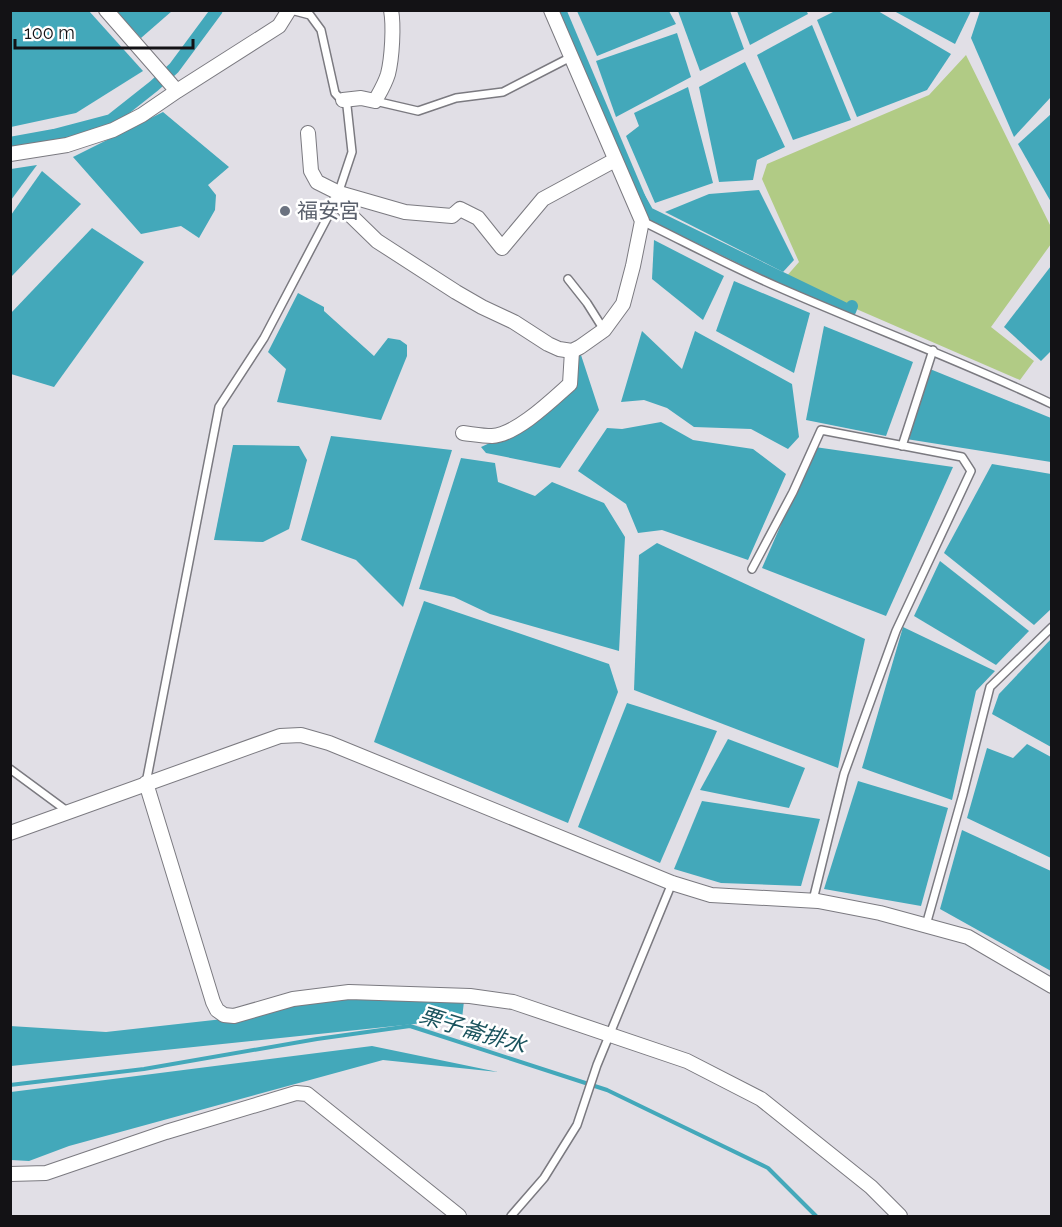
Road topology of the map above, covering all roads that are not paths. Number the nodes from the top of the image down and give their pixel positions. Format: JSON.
{"nodes":[{"id":1,"x":106,"y":10,"type":"edge"},
{"id":2,"x":290,"y":10,"type":"edge"},
{"id":3,"x":391,"y":10,"type":"edge"},
{"id":4,"x":551,"y":10,"type":"edge"},
{"id":5,"x":571,"y":57,"type":"junction"},
{"id":6,"x":176,"y":90,"type":"dead end"},
{"id":7,"x":343,"y":100,"type":"junction"},
{"id":8,"x":375,"y":101,"type":"junction"},
{"id":9,"x":308,"y":133,"type":"dead end"},
{"id":10,"x":10,"y":154,"type":"edge"},
{"id":11,"x":615,"y":160,"type":"junction"},
{"id":12,"x":337,"y":198,"type":"junction"},
{"id":13,"x":642,"y":221,"type":"junction"},
{"id":14,"x":568,"y":279,"type":"dead end"},
{"id":15,"x":604,"y":330,"type":"junction"},
{"id":16,"x":933,"y":350,"type":"junction"},
{"id":17,"x":572,"y":351,"type":"junction"},
{"id":18,"x":1052,"y":404,"type":"edge"},
{"id":19,"x":463,"y":433,"type":"dead end"},
{"id":20,"x":902,"y":446,"type":"junction"},
{"id":21,"x":752,"y":569,"type":"dead end"},
{"id":22,"x":1052,"y":627,"type":"edge"},
{"id":23,"x":10,"y":769,"type":"edge"},
{"id":24,"x":146,"y":783,"type":"junction"},
{"id":25,"x":67,"y":812,"type":"junction"},
{"id":26,"x":10,"y":833,"type":"edge"},
{"id":27,"x":672,"y":883,"type":"junction"},
{"id":28,"x":813,"y":901,"type":"junction"},
{"id":29,"x":926,"y":925,"type":"junction"},
{"id":30,"x":1052,"y":986,"type":"edge"},
{"id":31,"x":610,"y":1036,"type":"junction"},
{"id":32,"x":10,"y":1174,"type":"edge"},
{"id":33,"x":459,"y":1216,"type":"edge"},
{"id":34,"x":512,"y":1216,"type":"edge"},
{"id":35,"x":900,"y":1216,"type":"edge"}],
"edges":[{"from":1,"to":6,"type":"street"},
{"from":2,"to":7,"type":"lane"},
{"from":2,"to":10,"type":"street"},
{"from":3,"to":8,"type":"street"},
{"from":4,"to":5,"type":"street"},
{"from":5,"to":8,"type":"lane"},
{"from":5,"to":11,"type":"street"},
{"from":7,"to":8,"type":"street"},
{"from":7,"to":12,"type":"lane"},
{"from":9,"to":12,"type":"street"},
{"from":11,"to":12,"type":"street"},
{"from":11,"to":13,"type":"street"},
{"from":12,"to":17,"type":"street"},
{"from":12,"to":24,"type":"lane"},
{"from":13,"to":15,"type":"street"},
{"from":13,"to":16,"type":"lane"},
{"from":14,"to":15,"type":"lane"},
{"from":15,"to":17,"type":"street"},
{"from":16,"to":18,"type":"lane"},
{"from":16,"to":20,"type":"lane"},
{"from":17,"to":19,"type":"street"},
{"from":20,"to":21,"type":"lane"},
{"from":20,"to":28,"type":"lane"},
{"from":22,"to":29,"type":"lane"},
{"from":23,"to":25,"type":"lane"},
{"from":24,"to":25,"type":"street"},
{"from":24,"to":27,"type":"street"},
{"from":24,"to":31,"type":"street"},
{"from":25,"to":26,"type":"street"},
{"from":27,"to":28,"type":"street"},
{"from":27,"to":31,"type":"lane"},
{"from":28,"to":29,"type":"street"},
{"from":29,"to":30,"type":"street"},
{"from":31,"to":34,"type":"lane"},
{"from":31,"to":35,"type":"street"},
{"from":32,"to":33,"type":"street"}]}
